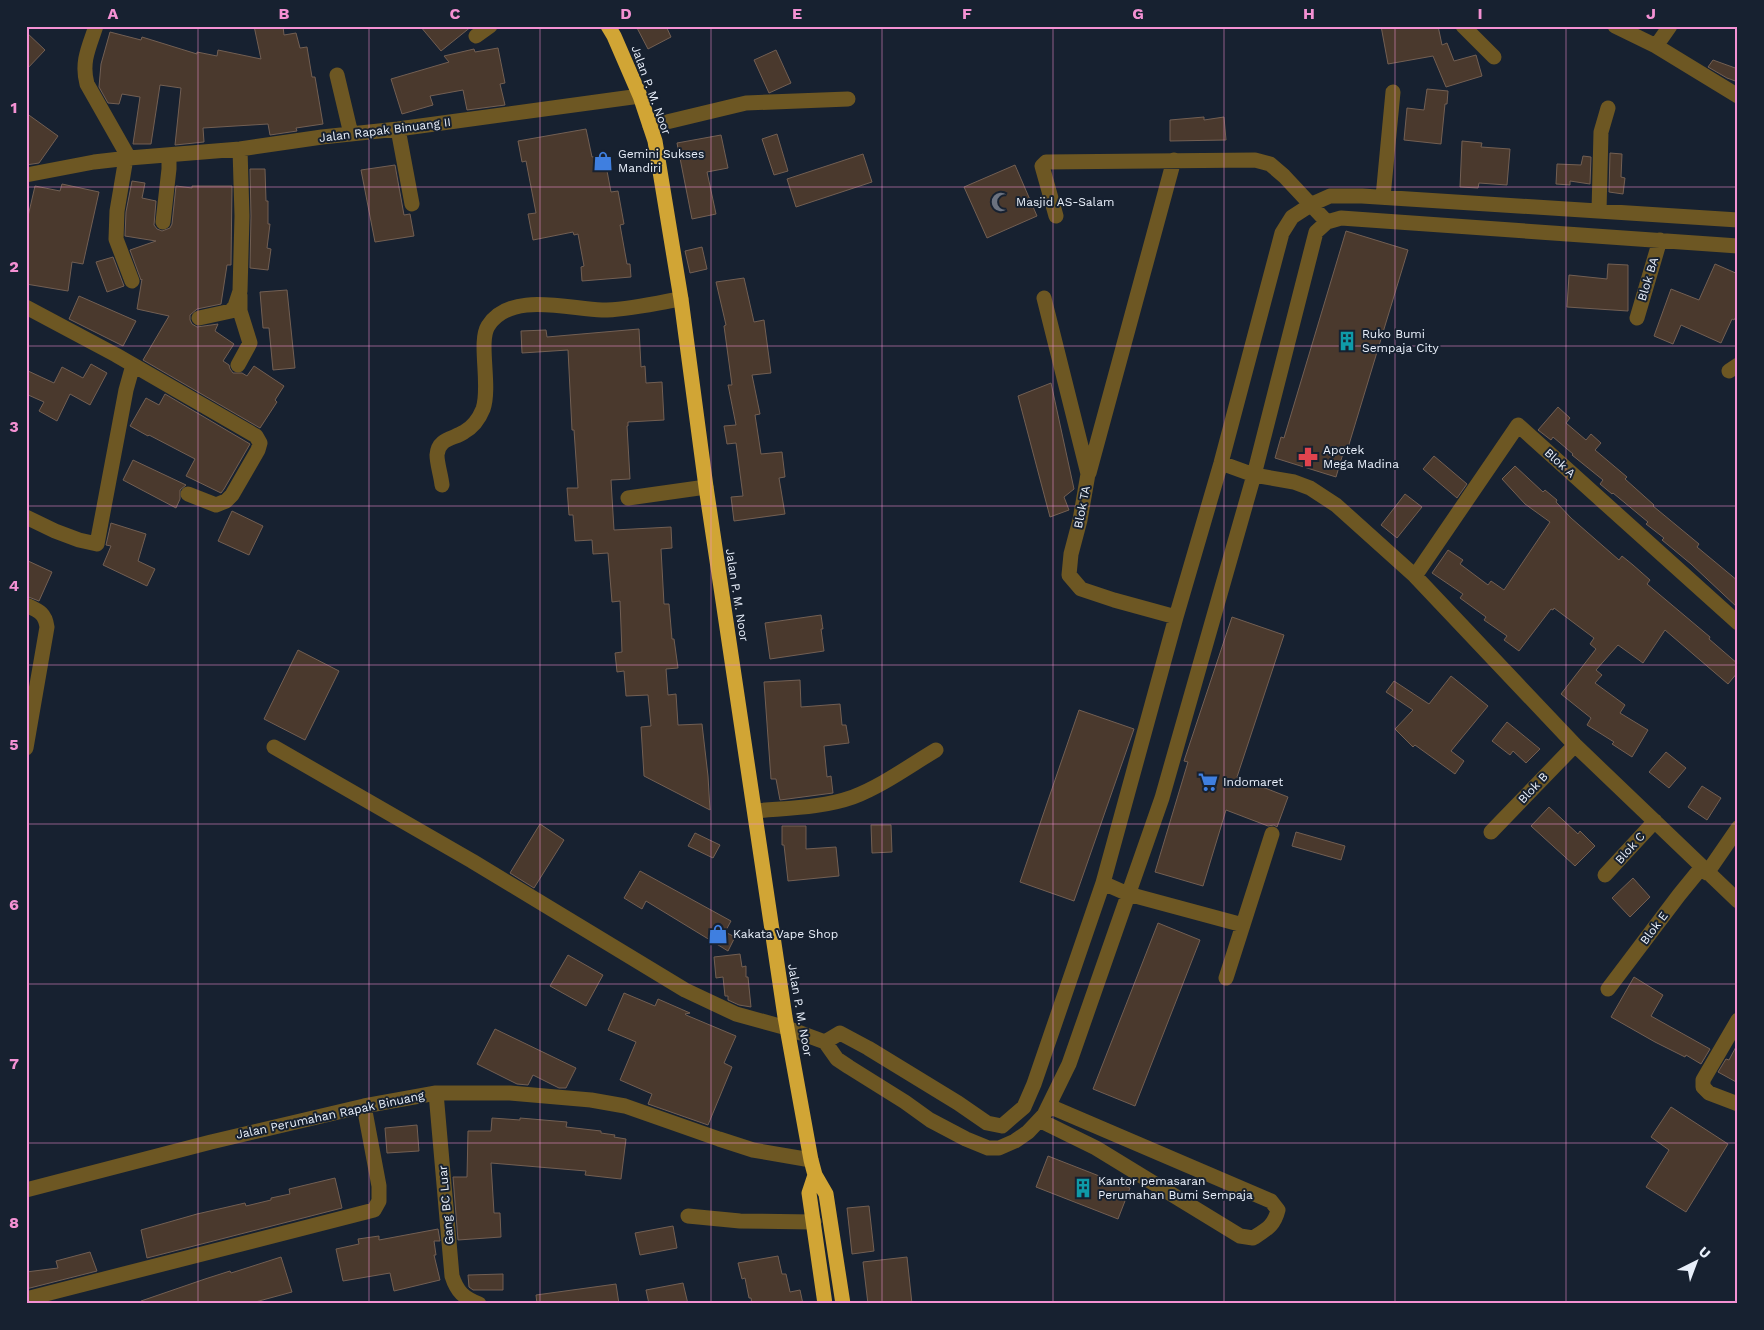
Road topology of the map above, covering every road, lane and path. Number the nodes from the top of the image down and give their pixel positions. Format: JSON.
{"nodes":[{"id":1,"x":96,"y":26,"type":"edge"},
{"id":2,"x":490,"y":26,"type":"edge"},
{"id":3,"x":608,"y":26,"type":"edge"},
{"id":4,"x":1463,"y":26,"type":"edge"},
{"id":5,"x":1615,"y":26,"type":"edge"},
{"id":6,"x":1670,"y":26,"type":"edge"},
{"id":7,"x":476,"y":36,"type":"dead end"},
{"id":8,"x":1656,"y":46,"type":"junction"},
{"id":9,"x":1494,"y":57,"type":"dead end"},
{"id":10,"x":337,"y":76,"type":"dead end"},
{"id":11,"x":1393,"y":92,"type":"dead end"},
{"id":12,"x":640,"y":96,"type":"junction"},
{"id":13,"x":1738,"y":96,"type":"edge"},
{"id":14,"x":848,"y":99,"type":"dead end"},
{"id":15,"x":1608,"y":108,"type":"dead end"},
{"id":16,"x":650,"y":126,"type":"junction"},
{"id":17,"x":398,"y":129,"type":"junction"},
{"id":18,"x":352,"y":134,"type":"junction"},
{"id":19,"x":240,"y":150,"type":"junction"},
{"id":20,"x":169,"y":155,"type":"junction"},
{"id":21,"x":128,"y":158,"type":"junction"},
{"id":22,"x":1174,"y":160,"type":"junction"},
{"id":23,"x":26,"y":175,"type":"edge"},
{"id":24,"x":1383,"y":197,"type":"junction"},
{"id":25,"x":412,"y":204,"type":"dead end"},
{"id":26,"x":1312,"y":204,"type":"junction"},
{"id":27,"x":1599,"y":211,"type":"junction"},
{"id":28,"x":1056,"y":216,"type":"dead end"},
{"id":29,"x":1738,"y":220,"type":"edge"},
{"id":30,"x":163,"y":222,"type":"dead end"},
{"id":31,"x":1327,"y":222,"type":"junction"},
{"id":32,"x":1660,"y":240,"type":"junction"},
{"id":33,"x":1738,"y":246,"type":"edge"},
{"id":34,"x":132,"y":281,"type":"dead end"},
{"id":35,"x":240,"y":291,"type":"junction"},
{"id":36,"x":1044,"y":298,"type":"dead end"},
{"id":37,"x":681,"y":299,"type":"junction"},
{"id":38,"x":26,"y":307,"type":"edge"},
{"id":39,"x":199,"y":318,"type":"dead end"},
{"id":40,"x":1637,"y":318,"type":"dead end"},
{"id":41,"x":126,"y":361,"type":"junction"},
{"id":42,"x":238,"y":365,"type":"dead end"},
{"id":43,"x":1221,"y":463,"type":"junction"},
{"id":44,"x":1088,"y":474,"type":"junction"},
{"id":45,"x":1254,"y":475,"type":"junction"},
{"id":46,"x":442,"y":484,"type":"dead end"},
{"id":47,"x":706,"y":487,"type":"junction"},
{"id":48,"x":188,"y":494,"type":"dead end"},
{"id":49,"x":628,"y":498,"type":"dead end"},
{"id":50,"x":26,"y":517,"type":"edge"},
{"id":51,"x":1415,"y":576,"type":"junction"},
{"id":52,"x":26,"y":605,"type":"edge"},
{"id":53,"x":1176,"y":617,"type":"junction"},
{"id":54,"x":1738,"y":623,"type":"edge"},
{"id":55,"x":1575,"y":744,"type":"junction"},
{"id":56,"x":274,"y":747,"type":"dead end"},
{"id":57,"x":26,"y":748,"type":"edge"},
{"id":58,"x":936,"y":750,"type":"dead end"},
{"id":59,"x":754,"y":811,"type":"junction"},
{"id":60,"x":1655,"y":820,"type":"junction"},
{"id":61,"x":1738,"y":828,"type":"edge"},
{"id":62,"x":1492,"y":832,"type":"dead end"},
{"id":63,"x":1272,"y":834,"type":"dead end"},
{"id":64,"x":1704,"y":870,"type":"junction"},
{"id":65,"x":1605,"y":875,"type":"dead end"},
{"id":66,"x":1103,"y":883,"type":"junction"},
{"id":67,"x":1128,"y":894,"type":"junction"},
{"id":68,"x":1738,"y":902,"type":"edge"},
{"id":69,"x":1243,"y":926,"type":"junction"},
{"id":70,"x":1226,"y":978,"type":"dead end"},
{"id":71,"x":1608,"y":989,"type":"dead end"},
{"id":72,"x":1738,"y":1020,"type":"edge"},
{"id":73,"x":787,"y":1028,"type":"junction"},
{"id":74,"x":825,"y":1042,"type":"junction"},
{"id":75,"x":436,"y":1093,"type":"junction"},
{"id":76,"x":1738,"y":1104,"type":"edge"},
{"id":77,"x":364,"y":1106,"type":"junction"},
{"id":78,"x":1049,"y":1106,"type":"junction"},
{"id":79,"x":1039,"y":1120,"type":"junction"},
{"id":80,"x":1002,"y":1126,"type":"junction"},
{"id":81,"x":1015,"y":1141,"type":"junction"},
{"id":82,"x":813,"y":1168,"type":"junction"},
{"id":83,"x":26,"y":1190,"type":"edge"},
{"id":84,"x":688,"y":1216,"type":"dead end"},
{"id":85,"x":814,"y":1222,"type":"junction"},
{"id":86,"x":26,"y":1300,"type":"edge"},
{"id":87,"x":479,"y":1304,"type":"edge"},
{"id":88,"x":825,"y":1304,"type":"edge"},
{"id":89,"x":843,"y":1304,"type":"edge"}],
"edges":[{"from":1,"to":21,"type":"street"},
{"from":2,"to":7,"type":"street"},
{"from":3,"to":12,"type":"highway","name":"Jalan P. M. Noor"},
{"from":4,"to":9,"type":"street"},
{"from":5,"to":8,"type":"street"},
{"from":6,"to":8,"type":"street"},
{"from":8,"to":13,"type":"street"},
{"from":10,"to":18,"type":"street"},
{"from":11,"to":24,"type":"street"},
{"from":12,"to":16,"type":"highway","name":"Jalan P. M. Noor"},
{"from":12,"to":17,"type":"street","name":"Jalan Rapak Binuang II"},
{"from":14,"to":16,"type":"street"},
{"from":15,"to":27,"type":"street"},
{"from":16,"to":37,"type":"highway","name":"Jalan P. M. Noor"},
{"from":17,"to":18,"type":"street","name":"Jalan Rapak Binuang II"},
{"from":17,"to":25,"type":"street"},
{"from":18,"to":19,"type":"street","name":"Jalan Rapak Binuang II"},
{"from":19,"to":20,"type":"street","name":"Jalan Rapak Binuang II"},
{"from":19,"to":35,"type":"street"},
{"from":20,"to":21,"type":"street","name":"Jalan Rapak Binuang II"},
{"from":20,"to":30,"type":"street"},
{"from":21,"to":23,"type":"street","name":"Jalan Rapak Binuang II"},
{"from":21,"to":34,"type":"street"},
{"from":22,"to":26,"type":"street"},
{"from":22,"to":28,"type":"street"},
{"from":22,"to":44,"type":"street"},
{"from":24,"to":26,"type":"street"},
{"from":24,"to":27,"type":"street"},
{"from":26,"to":31,"type":"street"},
{"from":26,"to":43,"type":"street"},
{"from":27,"to":29,"type":"street"},
{"from":31,"to":32,"type":"street"},
{"from":31,"to":45,"type":"street"},
{"from":32,"to":33,"type":"street"},
{"from":32,"to":40,"type":"street","name":"Blok BA"},
{"from":35,"to":39,"type":"street"},
{"from":35,"to":42,"type":"street"},
{"from":36,"to":44,"type":"street","name":"Blok TA"},
{"from":37,"to":46,"type":"street"},
{"from":37,"to":47,"type":"highway","name":"Jalan P. M. Noor"},
{"from":38,"to":41,"type":"street"},
{"from":41,"to":48,"type":"street"},
{"from":41,"to":50,"type":"street"},
{"from":43,"to":45,"type":"street"},
{"from":43,"to":53,"type":"street"},
{"from":44,"to":53,"type":"street","name":"Blok TA"},
{"from":45,"to":51,"type":"street"},
{"from":45,"to":67,"type":"street"},
{"from":47,"to":49,"type":"street"},
{"from":47,"to":59,"type":"highway","name":"Jalan P. M. Noor"},
{"from":51,"to":54,"type":"street","name":"Blok A"},
{"from":51,"to":55,"type":"street"},
{"from":52,"to":57,"type":"street"},
{"from":53,"to":66,"type":"street"},
{"from":55,"to":60,"type":"street"},
{"from":55,"to":62,"type":"street","name":"Blok B"},
{"from":56,"to":73,"type":"street"},
{"from":58,"to":59,"type":"street"},
{"from":59,"to":73,"type":"highway","name":"Jalan P. M. Noor"},
{"from":60,"to":64,"type":"street"},
{"from":60,"to":65,"type":"street","name":"Blok C"},
{"from":61,"to":64,"type":"street","name":"Blok E"},
{"from":63,"to":69,"type":"street"},
{"from":64,"to":68,"type":"street"},
{"from":64,"to":71,"type":"street","name":"Blok E"},
{"from":66,"to":67,"type":"street"},
{"from":66,"to":80,"type":"street"},
{"from":67,"to":69,"type":"street"},
{"from":67,"to":78,"type":"street"},
{"from":69,"to":70,"type":"street"},
{"from":72,"to":76,"type":"street"},
{"from":73,"to":74,"type":"street"},
{"from":73,"to":82,"type":"highway","name":"Jalan P. M. Noor"},
{"from":74,"to":80,"type":"street"},
{"from":74,"to":81,"type":"street"},
{"from":75,"to":77,"type":"street","name":"Jalan Perumahan Rapak Binuang"},
{"from":75,"to":82,"type":"street","name":"Jalan Perumahan Rapak Binuang"},
{"from":75,"to":87,"type":"street","name":"Gang BC Luar"},
{"from":77,"to":83,"type":"street","name":"Jalan Perumahan Rapak Binuang"},
{"from":77,"to":86,"type":"street"},
{"from":78,"to":79,"type":"street"},
{"from":78,"to":79,"type":"street"},
{"from":79,"to":81,"type":"street"},
{"from":80,"to":81,"type":"street"},
{"from":82,"to":85,"type":"highway","name":"Jalan P. M. Noor"},
{"from":82,"to":89,"type":"highway","name":"Jalan P. M. Noor"},
{"from":84,"to":85,"type":"street"},
{"from":85,"to":88,"type":"highway","name":"Jalan P. M. Noor"}]}
